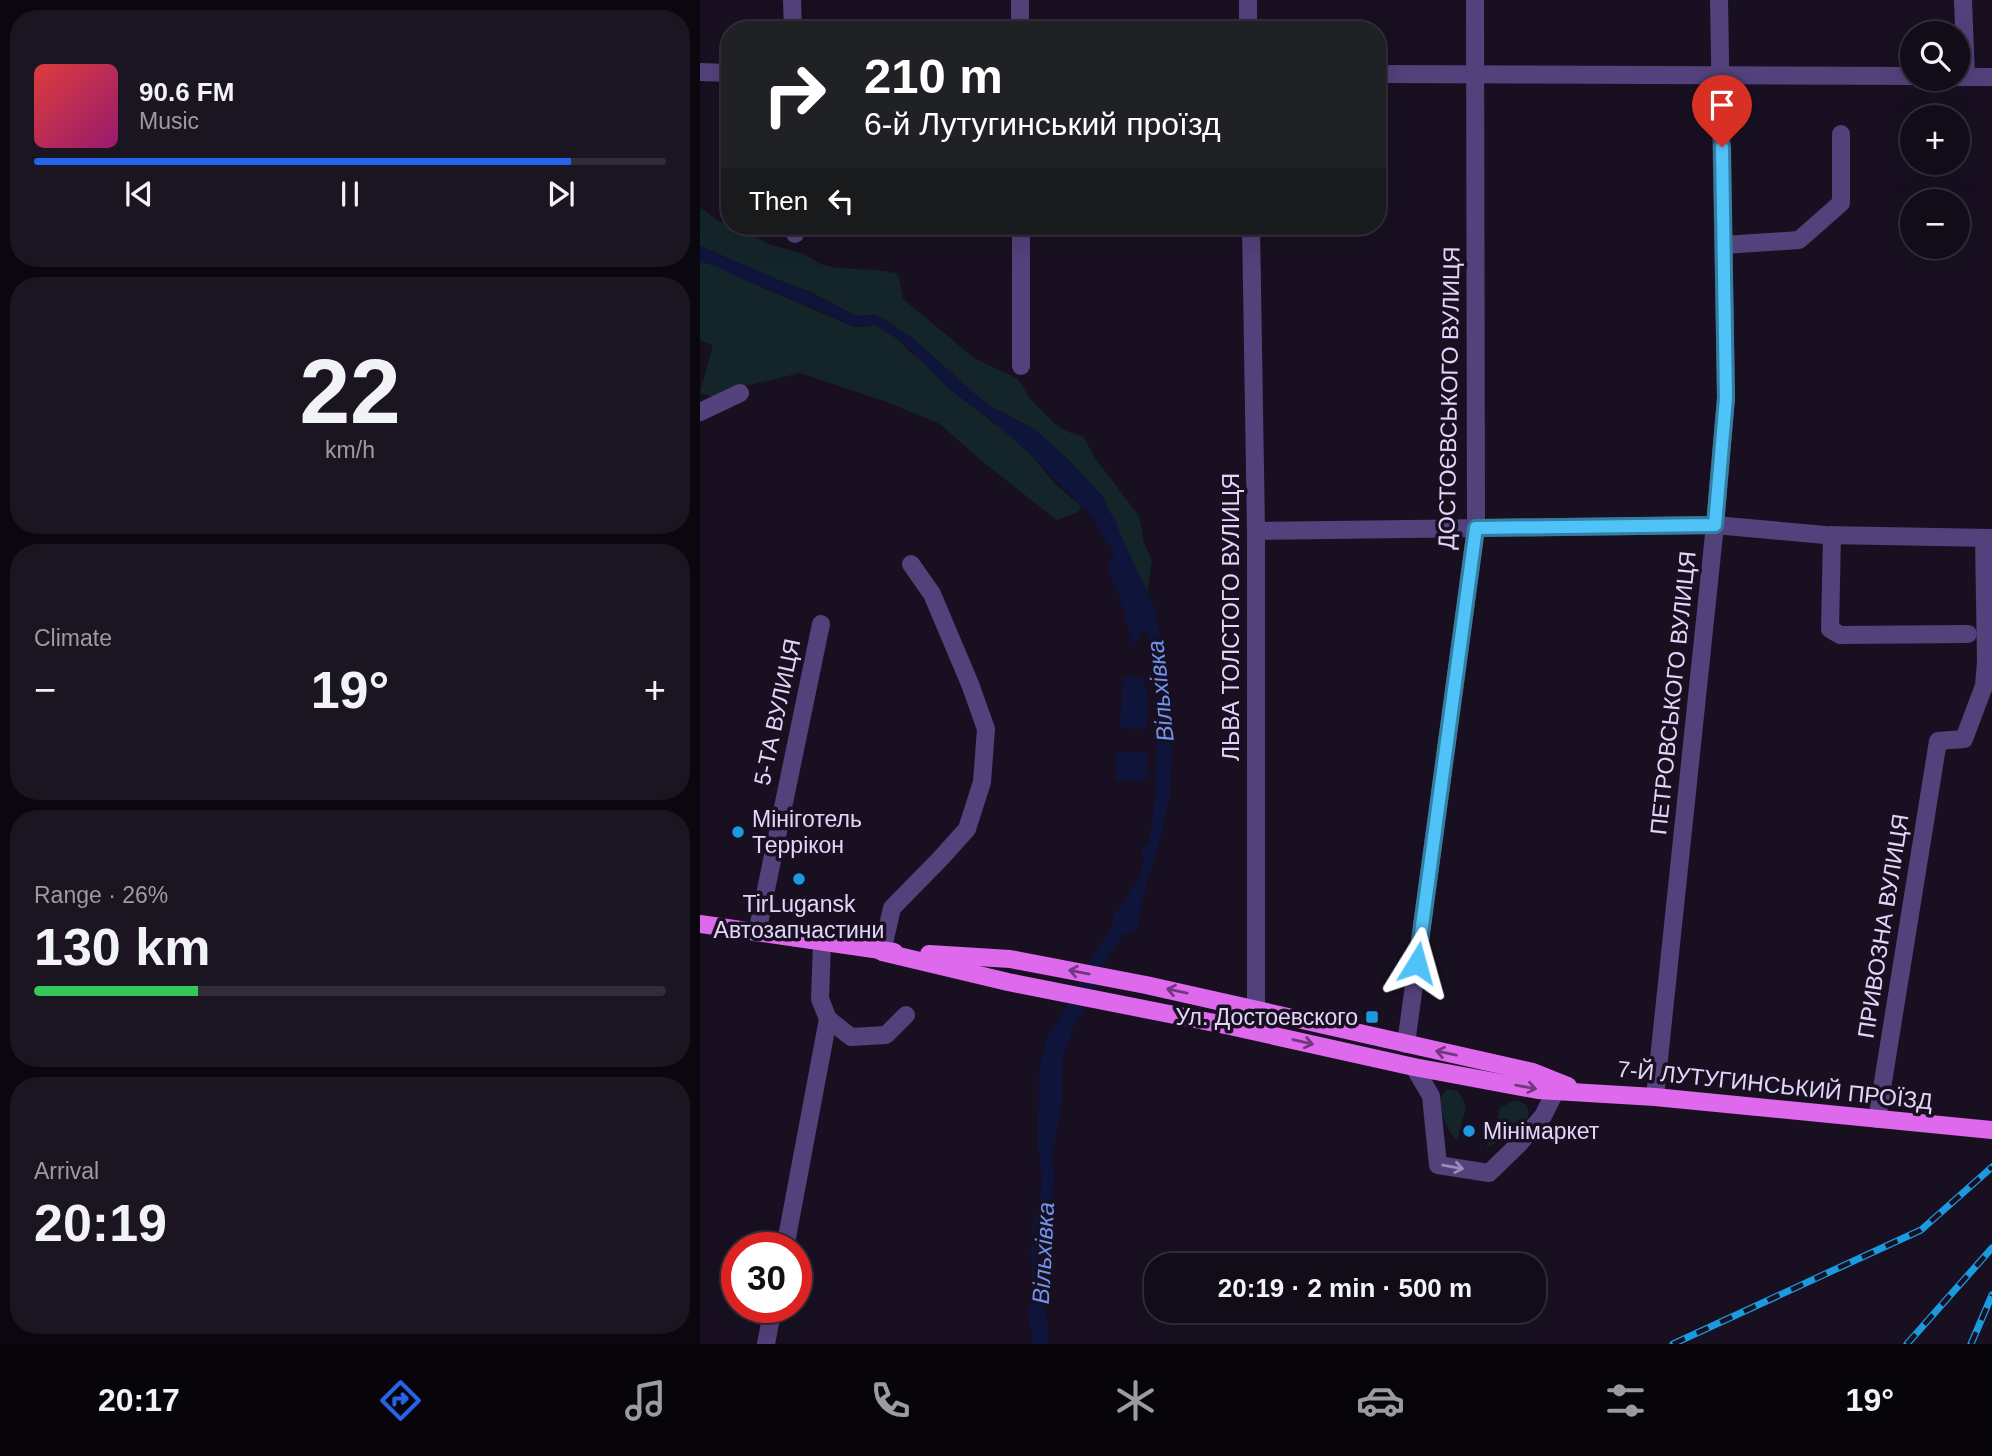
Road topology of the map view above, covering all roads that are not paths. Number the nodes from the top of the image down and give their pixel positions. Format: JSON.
{"nodes":[{"id":1,"x":792,"y":0,"type":"edge"},
{"id":2,"x":1020,"y":0,"type":"edge"},
{"id":3,"x":1248,"y":0,"type":"edge"},
{"id":4,"x":1475,"y":0,"type":"edge"},
{"id":5,"x":1719,"y":0,"type":"edge"},
{"id":6,"x":1964,"y":0,"type":"edge"},
{"id":7,"x":793,"y":21,"type":"edge"},
{"id":8,"x":1020,"y":21,"type":"edge"},
{"id":9,"x":1248,"y":21,"type":"edge"},
{"id":10,"x":1963,"y":21,"type":"edge"},
{"id":11,"x":700,"y":72,"type":"edge"},
{"id":12,"x":721,"y":73,"type":"edge"},
{"id":13,"x":1386,"y":74,"type":"edge"},
{"id":14,"x":1721,"y":74,"type":"junction"},
{"id":15,"x":1475,"y":75,"type":"junction"},
{"id":16,"x":1900,"y":76,"type":"edge"},
{"id":17,"x":1970,"y":77,"type":"edge"},
{"id":18,"x":1992,"y":77,"type":"edge"},
{"id":19,"x":1841,"y":134,"type":"dead end"},
{"id":20,"x":1021,"y":235,"type":"edge"},
{"id":21,"x":1251,"y":235,"type":"edge"},
{"id":22,"x":1724,"y":244,"type":"junction"},
{"id":23,"x":1021,"y":366,"type":"dead end"},
{"id":24,"x":740,"y":393,"type":"dead end"},
{"id":25,"x":700,"y":412,"type":"edge"},
{"id":26,"x":1715,"y":525,"type":"junction"},
{"id":27,"x":1476,"y":528,"type":"junction"},
{"id":28,"x":1256,"y":531,"type":"junction"},
{"id":29,"x":1832,"y":535,"type":"junction"},
{"id":30,"x":1988,"y":538,"type":"edge"},
{"id":31,"x":911,"y":564,"type":"dead end"},
{"id":32,"x":821,"y":624,"type":"dead end"},
{"id":33,"x":1968,"y":634,"type":"dead end"},
{"id":34,"x":700,"y":924,"type":"edge"},
{"id":35,"x":757,"y":933,"type":"junction"},
{"id":36,"x":822,"y":943,"type":"junction"},
{"id":37,"x":882,"y":952,"type":"junction"},
{"id":38,"x":1256,"y":1008,"type":"junction"},
{"id":39,"x":906,"y":1015,"type":"dead end"},
{"id":40,"x":828,"y":1019,"type":"junction"},
{"id":41,"x":1406,"y":1044,"type":"junction"},
{"id":42,"x":1414,"y":1067,"type":"junction"},
{"id":43,"x":1556,"y":1090,"type":"junction"},
{"id":44,"x":1583,"y":1091,"type":"junction"},
{"id":45,"x":1655,"y":1097,"type":"junction"},
{"id":46,"x":1877,"y":1119,"type":"junction"},
{"id":47,"x":1992,"y":1130,"type":"edge"},
{"id":48,"x":788,"y":1232,"type":"edge"},
{"id":49,"x":770,"y":1323,"type":"edge"},
{"id":50,"x":766,"y":1344,"type":"edge"}],
"edges":[{"from":1,"to":7,"type":"street"},
{"from":2,"to":8,"type":"street"},
{"from":3,"to":9,"type":"street"},
{"from":4,"to":15,"type":"street","name":"ДОСТОЄВСЬКОГО ВУЛИЦЯ"},
{"from":5,"to":14,"type":"street","name":"ПЕТРОВСЬКОГО ВУЛИЦЯ"},
{"from":6,"to":10,"type":"street"},
{"from":11,"to":12,"type":"street"},
{"from":13,"to":15,"type":"street"},
{"from":14,"to":15,"type":"street"},
{"from":14,"to":16,"type":"street"},
{"from":14,"to":22,"type":"street","name":"ПЕТРОВСЬКОГО ВУЛИЦЯ"},
{"from":15,"to":27,"type":"street","name":"ДОСТОЄВСЬКОГО ВУЛИЦЯ"},
{"from":17,"to":18,"type":"street"},
{"from":19,"to":22,"type":"street"},
{"from":20,"to":23,"type":"street"},
{"from":21,"to":28,"type":"street","name":"ЛЬВА ТОЛСТОГО ВУЛИЦЯ"},
{"from":22,"to":26,"type":"street","name":"ПЕТРОВСЬКОГО ВУЛИЦЯ"},
{"from":24,"to":25,"type":"street"},
{"from":26,"to":27,"type":"street"},
{"from":26,"to":29,"type":"street"},
{"from":26,"to":45,"type":"street","name":"ПЕТРОВСЬКОГО ВУЛИЦЯ"},
{"from":27,"to":28,"type":"street"},
{"from":27,"to":41,"type":"street","name":"ДОСТОЄВСЬКОГО ВУЛИЦЯ"},
{"from":28,"to":38,"type":"street","name":"ЛЬВА ТОЛСТОГО ВУЛИЦЯ"},
{"from":29,"to":30,"type":"street"},
{"from":29,"to":33,"type":"street"},
{"from":30,"to":46,"type":"street","name":"ПРИВОЗНА ВУЛИЦЯ"},
{"from":31,"to":37,"type":"street"},
{"from":32,"to":35,"type":"street","name":"5-ТА ВУЛИЦЯ"},
{"from":34,"to":35,"type":"main road"},
{"from":35,"to":36,"type":"main road"},
{"from":36,"to":37,"type":"main road"},
{"from":36,"to":40,"type":"street"},
{"from":38,"to":37,"type":"main road","name":"7-Й ЛУТУГИНСЬКИЙ ПРОЇЗД","one_way":true},
{"from":37,"to":42,"type":"main road","name":"7-Й ЛУТУГИНСЬКИЙ ПРОЇЗД","one_way":true},
{"from":38,"to":41,"type":"main road","name":"7-Й ЛУТУГИНСЬКИЙ ПРОЇЗД"},
{"from":39,"to":40,"type":"street"},
{"from":40,"to":48,"type":"street"},
{"from":44,"to":41,"type":"main road","name":"7-Й ЛУТУГИНСЬКИЙ ПРОЇЗД","one_way":true},
{"from":42,"to":43,"type":"main road","name":"7-Й ЛУТУГИНСЬКИЙ ПРОЇЗД","one_way":true},
{"from":42,"to":43,"type":"street","one_way":true},
{"from":43,"to":44,"type":"main road","name":"7-Й ЛУТУГИНСЬКИЙ ПРОЇЗД"},
{"from":44,"to":45,"type":"main road","name":"7-Й ЛУТУГИНСЬКИЙ ПРОЇЗД"},
{"from":45,"to":46,"type":"main road","name":"7-Й ЛУТУГИНСЬКИЙ ПРОЇЗД"},
{"from":46,"to":47,"type":"main road","name":"7-Й ЛУТУГИНСЬКИЙ ПРОЇЗД"},
{"from":49,"to":50,"type":"street"}]}
